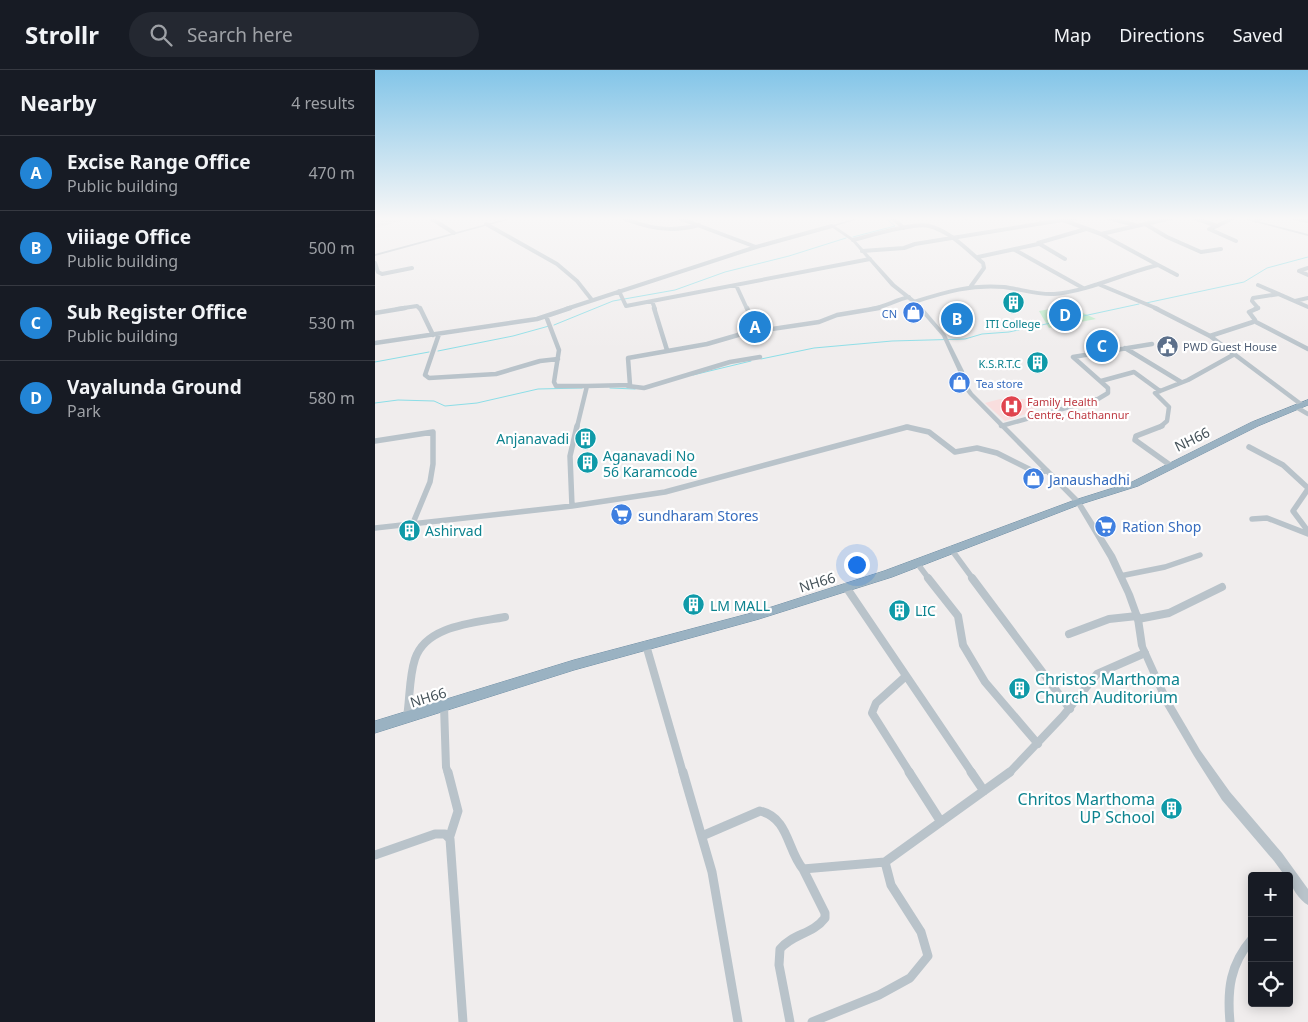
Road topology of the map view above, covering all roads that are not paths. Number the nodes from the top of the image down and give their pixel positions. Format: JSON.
{"nodes":[{"id":1,"x":552,"y":261,"type":"edge"},
{"id":2,"x":712,"y":261,"type":"edge"},
{"id":3,"x":857,"y":261,"type":"edge"},
{"id":4,"x":872,"y":261,"type":"edge"},
{"id":5,"x":982,"y":261,"type":"edge"},
{"id":6,"x":1035,"y":261,"type":"edge"},
{"id":7,"x":1153,"y":261,"type":"edge"},
{"id":8,"x":375,"y":263,"type":"edge"},
{"id":9,"x":1158,"y":265,"type":"junction"},
{"id":10,"x":412,"y":268,"type":"dead end"},
{"id":11,"x":1308,"y":268,"type":"edge"},
{"id":12,"x":1177,"y":275,"type":"dead end"},
{"id":13,"x":1308,"y":275,"type":"edge"},
{"id":14,"x":1098,"y":284,"type":"junction"},
{"id":15,"x":736,"y":285,"type":"junction"},
{"id":16,"x":1257,"y":285,"type":"dead end"},
{"id":17,"x":971,"y":286,"type":"junction"},
{"id":18,"x":1083,"y":288,"type":"junction"},
{"id":19,"x":619,"y":292,"type":"junction"},
{"id":20,"x":1279,"y":294,"type":"junction"},
{"id":21,"x":909,"y":297,"type":"junction"},
{"id":22,"x":1308,"y":298,"type":"edge"},
{"id":23,"x":592,"y":300,"type":"junction"},
{"id":24,"x":652,"y":301,"type":"junction"},
{"id":25,"x":1294,"y":301,"type":"junction"},
{"id":26,"x":914,"y":302,"type":"junction"},
{"id":27,"x":1308,"y":307,"type":"edge"},
{"id":28,"x":375,"y":313,"type":"edge"},
{"id":29,"x":547,"y":316,"type":"junction"},
{"id":30,"x":1254,"y":321,"type":"junction"},
{"id":31,"x":757,"y":331,"type":"junction"},
{"id":32,"x":436,"y":334,"type":"junction"},
{"id":33,"x":1210,"y":336,"type":"junction"},
{"id":34,"x":375,"y":343,"type":"edge"},
{"id":35,"x":1152,"y":344,"type":"dead end"},
{"id":36,"x":1125,"y":348,"type":"junction"},
{"id":37,"x":1308,"y":349,"type":"edge"},
{"id":38,"x":667,"y":350,"type":"junction"},
{"id":39,"x":1233,"y":355,"type":"junction"},
{"id":40,"x":760,"y":356,"type":"dead end"},
{"id":41,"x":558,"y":358,"type":"junction"},
{"id":42,"x":1101,"y":380,"type":"junction"},
{"id":43,"x":1181,"y":382,"type":"junction"},
{"id":44,"x":587,"y":386,"type":"junction"},
{"id":45,"x":628,"y":386,"type":"junction"},
{"id":46,"x":1161,"y":391,"type":"junction"},
{"id":47,"x":1303,"y":407,"type":"edge"},
{"id":48,"x":1001,"y":426,"type":"junction"},
{"id":49,"x":375,"y":441,"type":"edge"},
{"id":50,"x":1249,"y":447,"type":"dead end"},
{"id":51,"x":1170,"y":464,"type":"junction"},
{"id":52,"x":1047,"y":471,"type":"junction"},
{"id":53,"x":1308,"y":489,"type":"edge"},
{"id":54,"x":1078,"y":502,"type":"junction"},
{"id":55,"x":572,"y":506,"type":"junction"},
{"id":56,"x":1252,"y":520,"type":"dead end"},
{"id":57,"x":413,"y":523,"type":"junction"},
{"id":58,"x":375,"y":528,"type":"edge"},
{"id":59,"x":1308,"y":533,"type":"edge"},
{"id":60,"x":951,"y":550,"type":"junction"},
{"id":61,"x":1200,"y":555,"type":"dead end"},
{"id":62,"x":917,"y":563,"type":"junction"},
{"id":63,"x":1120,"y":576,"type":"junction"},
{"id":64,"x":846,"y":587,"type":"junction"},
{"id":65,"x":1222,"y":587,"type":"dead end"},
{"id":66,"x":505,"y":617,"type":"dead end"},
{"id":67,"x":1138,"y":618,"type":"junction"},
{"id":68,"x":1069,"y":634,"type":"dead end"},
{"id":69,"x":646,"y":644,"type":"junction"},
{"id":70,"x":1145,"y":653,"type":"junction"},
{"id":71,"x":906,"y":676,"type":"junction"},
{"id":72,"x":444,"y":706,"type":"junction"},
{"id":73,"x":1069,"y":709,"type":"junction"},
{"id":74,"x":407,"y":717,"type":"junction"},
{"id":75,"x":375,"y":727,"type":"edge"},
{"id":76,"x":1037,"y":744,"type":"junction"},
{"id":77,"x":984,"y":791,"type":"junction"},
{"id":78,"x":941,"y":822,"type":"junction"},
{"id":79,"x":450,"y":836,"type":"junction"},
{"id":80,"x":702,"y":836,"type":"junction"},
{"id":81,"x":375,"y":855,"type":"edge"},
{"id":82,"x":885,"y":862,"type":"junction"},
{"id":83,"x":803,"y":869,"type":"junction"},
{"id":84,"x":1308,"y":899,"type":"edge"},
{"id":85,"x":1248,"y":944,"type":"edge"},
{"id":86,"x":463,"y":1022,"type":"edge"},
{"id":87,"x":738,"y":1022,"type":"edge"},
{"id":88,"x":790,"y":1022,"type":"edge"},
{"id":89,"x":812,"y":1022,"type":"edge"},
{"id":90,"x":1230,"y":1022,"type":"edge"}],
"edges":[{"from":1,"to":23,"type":"street"},
{"from":2,"to":19,"type":"street"},
{"from":3,"to":15,"type":"street"},
{"from":4,"to":21,"type":"street"},
{"from":5,"to":17,"type":"street"},
{"from":6,"to":18,"type":"street"},
{"from":7,"to":9,"type":"street"},
{"from":8,"to":10,"type":"street"},
{"from":9,"to":12,"type":"street"},
{"from":9,"to":14,"type":"street"},
{"from":11,"to":13,"type":"street"},
{"from":14,"to":18,"type":"street"},
{"from":14,"to":33,"type":"street"},
{"from":15,"to":24,"type":"street"},
{"from":15,"to":31,"type":"street"},
{"from":16,"to":20,"type":"street"},
{"from":17,"to":18,"type":"street"},
{"from":17,"to":26,"type":"street"},
{"from":19,"to":23,"type":"street"},
{"from":19,"to":24,"type":"street"},
{"from":20,"to":25,"type":"street"},
{"from":20,"to":30,"type":"street"},
{"from":21,"to":26,"type":"street"},
{"from":21,"to":31,"type":"street"},
{"from":22,"to":25,"type":"street"},
{"from":23,"to":29,"type":"street"},
{"from":24,"to":38,"type":"street"},
{"from":25,"to":27,"type":"street"},
{"from":26,"to":48,"type":"street"},
{"from":28,"to":32,"type":"street"},
{"from":29,"to":32,"type":"street"},
{"from":29,"to":41,"type":"street"},
{"from":30,"to":33,"type":"street"},
{"from":30,"to":37,"type":"street"},
{"from":31,"to":38,"type":"street"},
{"from":32,"to":34,"type":"street"},
{"from":32,"to":41,"type":"street"},
{"from":33,"to":39,"type":"street"},
{"from":35,"to":36,"type":"street"},
{"from":36,"to":42,"type":"street"},
{"from":36,"to":43,"type":"street"},
{"from":38,"to":45,"type":"street"},
{"from":39,"to":43,"type":"street"},
{"from":39,"to":47,"type":"street"},
{"from":40,"to":45,"type":"street"},
{"from":41,"to":44,"type":"street"},
{"from":42,"to":46,"type":"street"},
{"from":42,"to":48,"type":"street"},
{"from":43,"to":46,"type":"street"},
{"from":44,"to":45,"type":"street"},
{"from":44,"to":55,"type":"street"},
{"from":46,"to":51,"type":"street"},
{"from":47,"to":51,"type":"highway","name":"NH66","number":"NH66"},
{"from":48,"to":52,"type":"street"},
{"from":49,"to":57,"type":"street"},
{"from":50,"to":53,"type":"street"},
{"from":51,"to":54,"type":"highway","name":"NH66","number":"NH66"},
{"from":52,"to":54,"type":"street"},
{"from":52,"to":55,"type":"street"},
{"from":53,"to":59,"type":"street"},
{"from":54,"to":60,"type":"highway","name":"NH66","number":"NH66"},
{"from":54,"to":63,"type":"street"},
{"from":55,"to":57,"type":"street"},
{"from":56,"to":59,"type":"street"},
{"from":57,"to":58,"type":"street"},
{"from":60,"to":62,"type":"highway","name":"NH66","number":"NH66"},
{"from":60,"to":73,"type":"street"},
{"from":61,"to":63,"type":"street"},
{"from":62,"to":64,"type":"highway","name":"NH66","number":"NH66"},
{"from":62,"to":76,"type":"street"},
{"from":63,"to":67,"type":"street"},
{"from":64,"to":69,"type":"highway","name":"NH66","number":"NH66"},
{"from":64,"to":71,"type":"street"},
{"from":65,"to":67,"type":"street"},
{"from":66,"to":74,"type":"street"},
{"from":67,"to":68,"type":"street"},
{"from":67,"to":70,"type":"street"},
{"from":69,"to":72,"type":"highway","name":"NH66","number":"NH66"},
{"from":69,"to":80,"type":"street"},
{"from":70,"to":73,"type":"street"},
{"from":70,"to":84,"type":"street"},
{"from":71,"to":77,"type":"street"},
{"from":71,"to":78,"type":"street"},
{"from":72,"to":74,"type":"highway","name":"NH66","number":"NH66"},
{"from":72,"to":79,"type":"street"},
{"from":73,"to":76,"type":"street"},
{"from":74,"to":75,"type":"highway","name":"NH66","number":"NH66"},
{"from":76,"to":77,"type":"street"},
{"from":77,"to":78,"type":"street"},
{"from":78,"to":82,"type":"street"},
{"from":79,"to":81,"type":"street"},
{"from":79,"to":86,"type":"street"},
{"from":80,"to":83,"type":"street"},
{"from":80,"to":87,"type":"street"},
{"from":82,"to":83,"type":"street"},
{"from":82,"to":89,"type":"street"},
{"from":83,"to":88,"type":"street"},
{"from":85,"to":90,"type":"street"}]}
